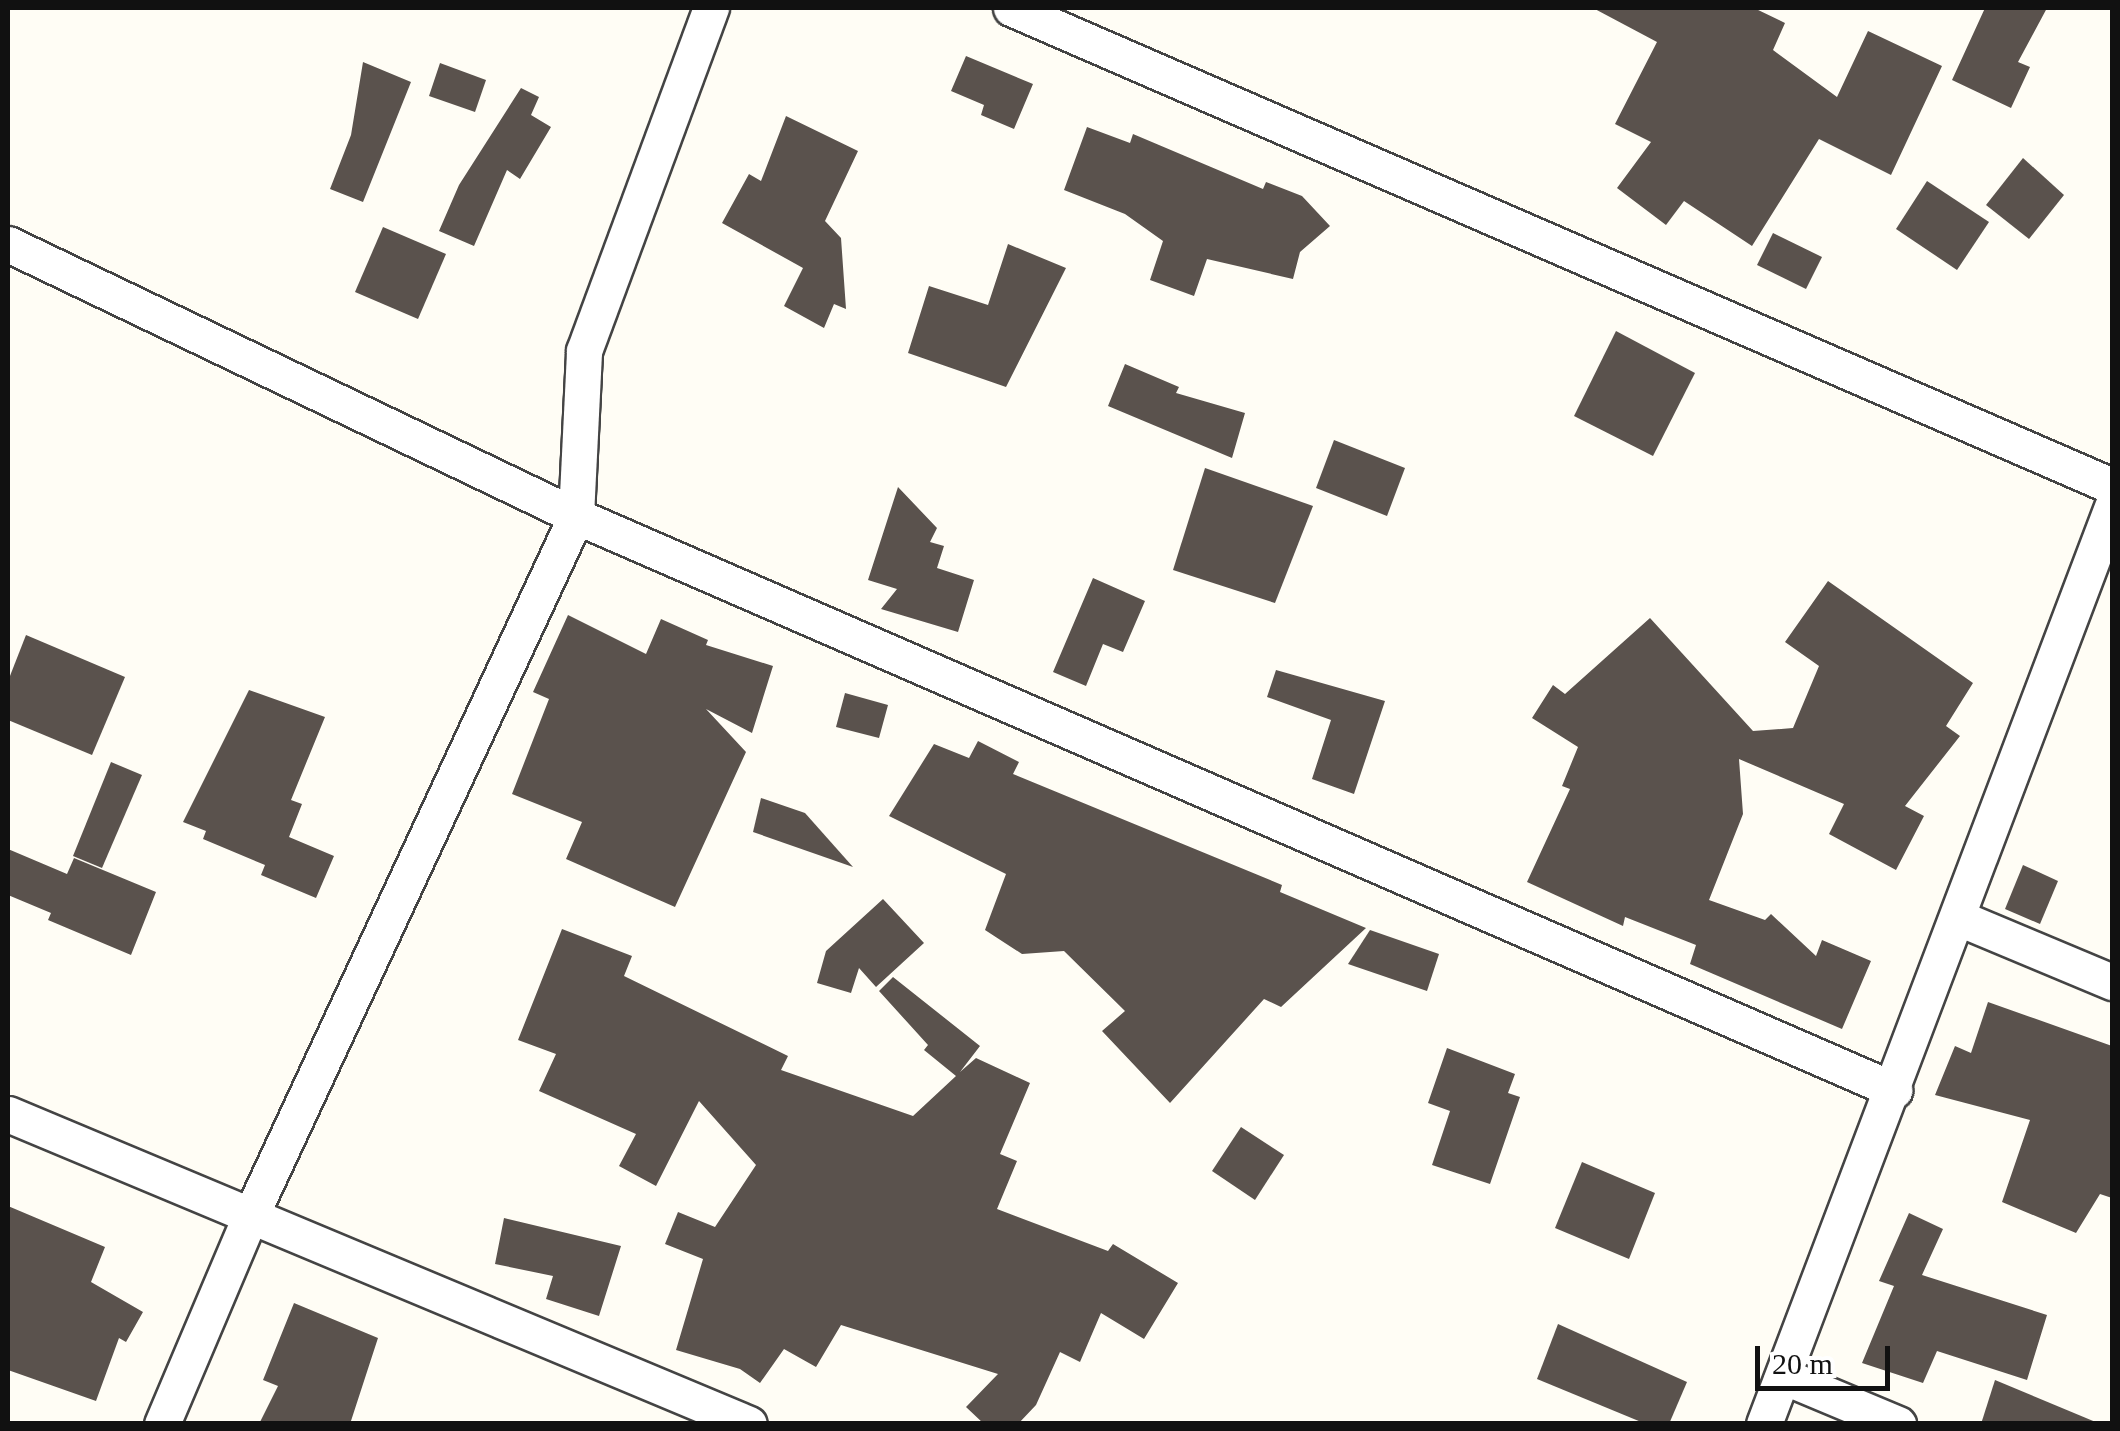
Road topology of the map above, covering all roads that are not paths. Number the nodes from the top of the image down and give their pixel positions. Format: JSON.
{"nodes":[{"id":1,"x":712,"y":8,"type":"edge"},
{"id":2,"x":1011,"y":8,"type":"edge"},
{"id":3,"x":8,"y":244,"type":"edge"},
{"id":4,"x":2112,"y":486,"type":"edge"},
{"id":5,"x":2112,"y":507,"type":"edge"},
{"id":6,"x":576,"y":516,"type":"junction"},
{"id":7,"x":1959,"y":918,"type":"junction"},
{"id":8,"x":2112,"y":982,"type":"edge"},
{"id":9,"x":1894,"y":1090,"type":"junction"},
{"id":10,"x":8,"y":1114,"type":"edge"},
{"id":11,"x":248,"y":1219,"type":"junction"},
{"id":12,"x":1782,"y":1376,"type":"junction"},
{"id":13,"x":162,"y":1424,"type":"edge"},
{"id":14,"x":749,"y":1424,"type":"edge"},
{"id":15,"x":1764,"y":1424,"type":"edge"},
{"id":16,"x":1898,"y":1424,"type":"edge"}],
"edges":[{"from":1,"to":6,"type":"street"},
{"from":2,"to":4,"type":"street"},
{"from":3,"to":6,"type":"street"},
{"from":5,"to":7,"type":"street"},
{"from":6,"to":9,"type":"street"},
{"from":6,"to":11,"type":"street"},
{"from":7,"to":8,"type":"street"},
{"from":7,"to":9,"type":"street"},
{"from":9,"to":12,"type":"street"},
{"from":10,"to":11,"type":"street"},
{"from":11,"to":13,"type":"street"},
{"from":11,"to":14,"type":"street"},
{"from":12,"to":15,"type":"street"},
{"from":12,"to":16,"type":"street"}]}
